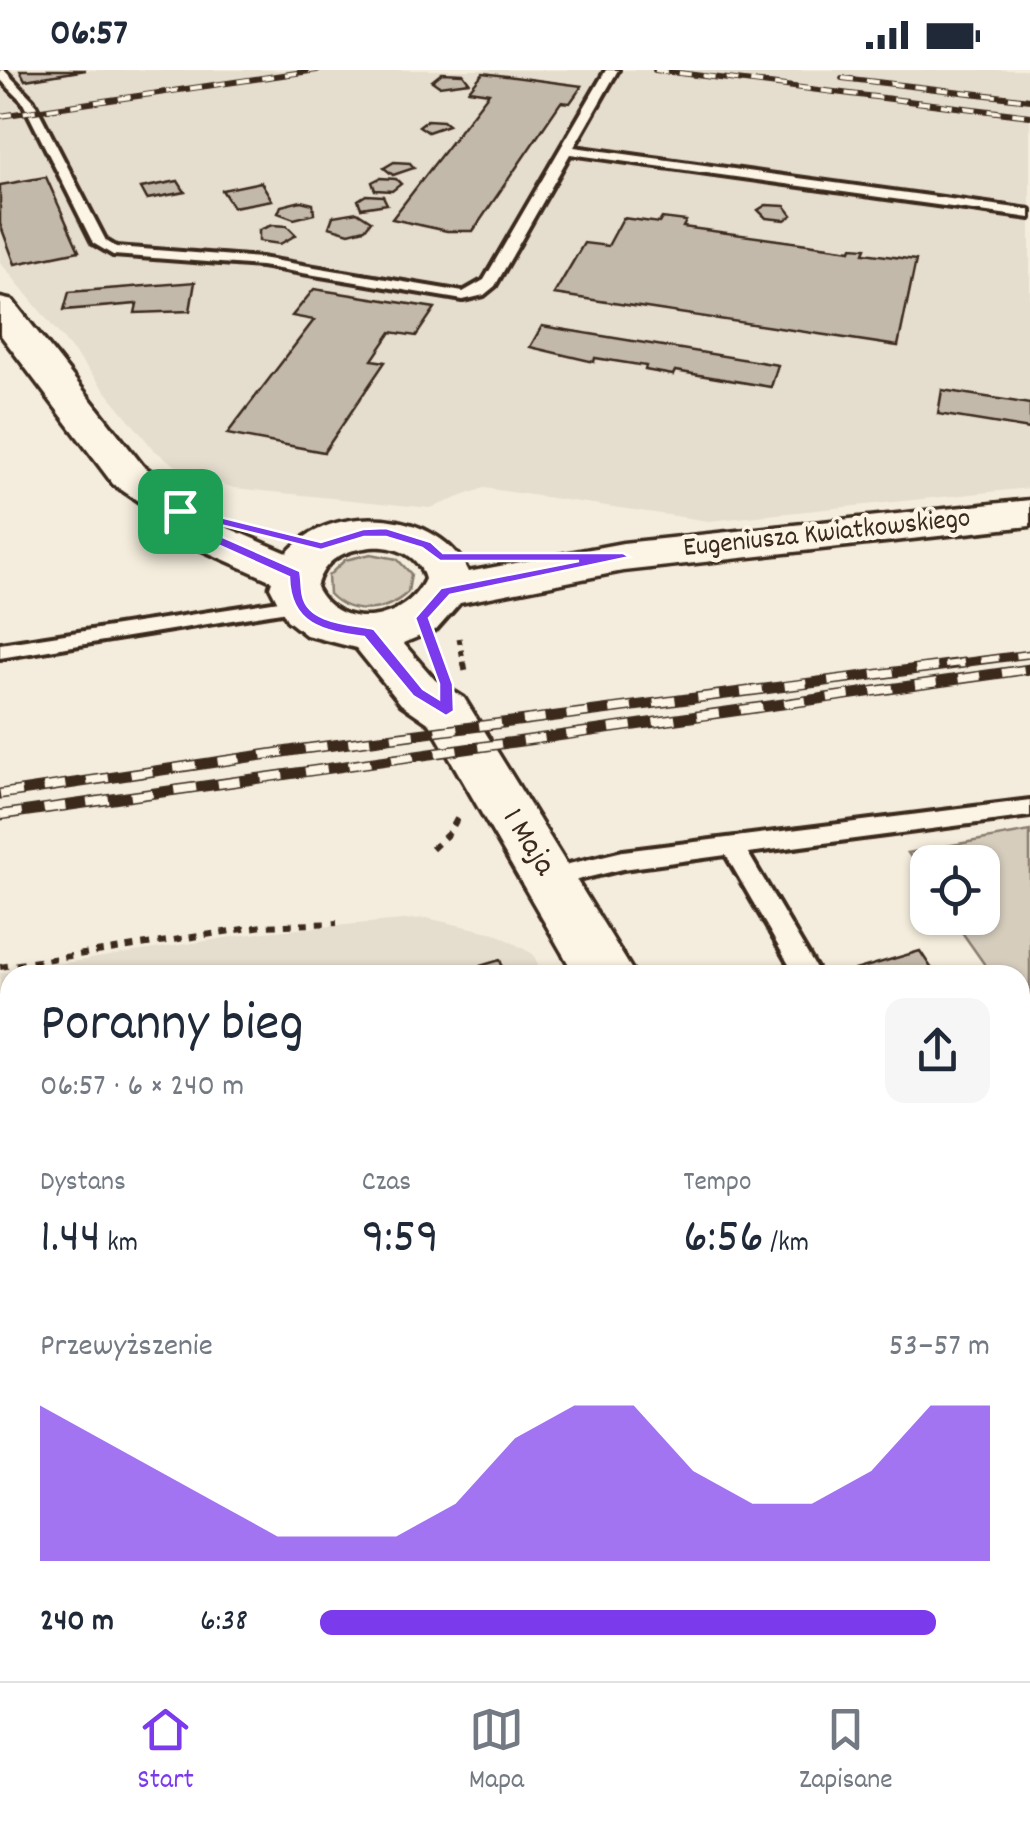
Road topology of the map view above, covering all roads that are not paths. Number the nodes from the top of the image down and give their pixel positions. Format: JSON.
{"nodes":[{"id":1,"x":612,"y":70,"type":"edge"},
{"id":2,"x":0,"y":72,"type":"edge"},
{"id":3,"x":566,"y":150,"type":"junction"},
{"id":4,"x":1030,"y":214,"type":"edge"},
{"id":5,"x":6,"y":327,"type":"edge"},
{"id":6,"x":1030,"y":513,"type":"edge"},
{"id":7,"x":305,"y":575,"type":"junction"},
{"id":8,"x":435,"y":589,"type":"junction"},
{"id":9,"x":369,"y":633,"type":"junction"},
{"id":10,"x":0,"y":651,"type":"edge"},
{"id":11,"x":446,"y":711,"type":"junction"},
{"id":12,"x":1030,"y":808,"type":"edge"},
{"id":13,"x":732,"y":846,"type":"junction"},
{"id":14,"x":548,"y":878,"type":"junction"},
{"id":15,"x":600,"y":965,"type":"edge"},
{"id":16,"x":802,"y":965,"type":"edge"}],
"edges":[{"from":1,"to":3,"type":"lane"},
{"from":2,"to":3,"type":"lane"},
{"from":3,"to":4,"type":"lane"},
{"from":5,"to":7,"type":"street"},
{"from":6,"to":8,"type":"street","name":"Eugeniusza Kwiatkowskiego"},
{"from":7,"to":8,"type":"street"},
{"from":7,"to":9,"type":"street"},
{"from":7,"to":10,"type":"lane"},
{"from":8,"to":9,"type":"street"},
{"from":8,"to":11,"type":"street","name":"1 Maja"},
{"from":9,"to":11,"type":"street","name":"1 Maja"},
{"from":11,"to":14,"type":"street","name":"1 Maja"},
{"from":12,"to":13,"type":"lane"},
{"from":13,"to":14,"type":"lane"},
{"from":13,"to":16,"type":"lane"},
{"from":14,"to":15,"type":"street","name":"1 Maja"}]}
